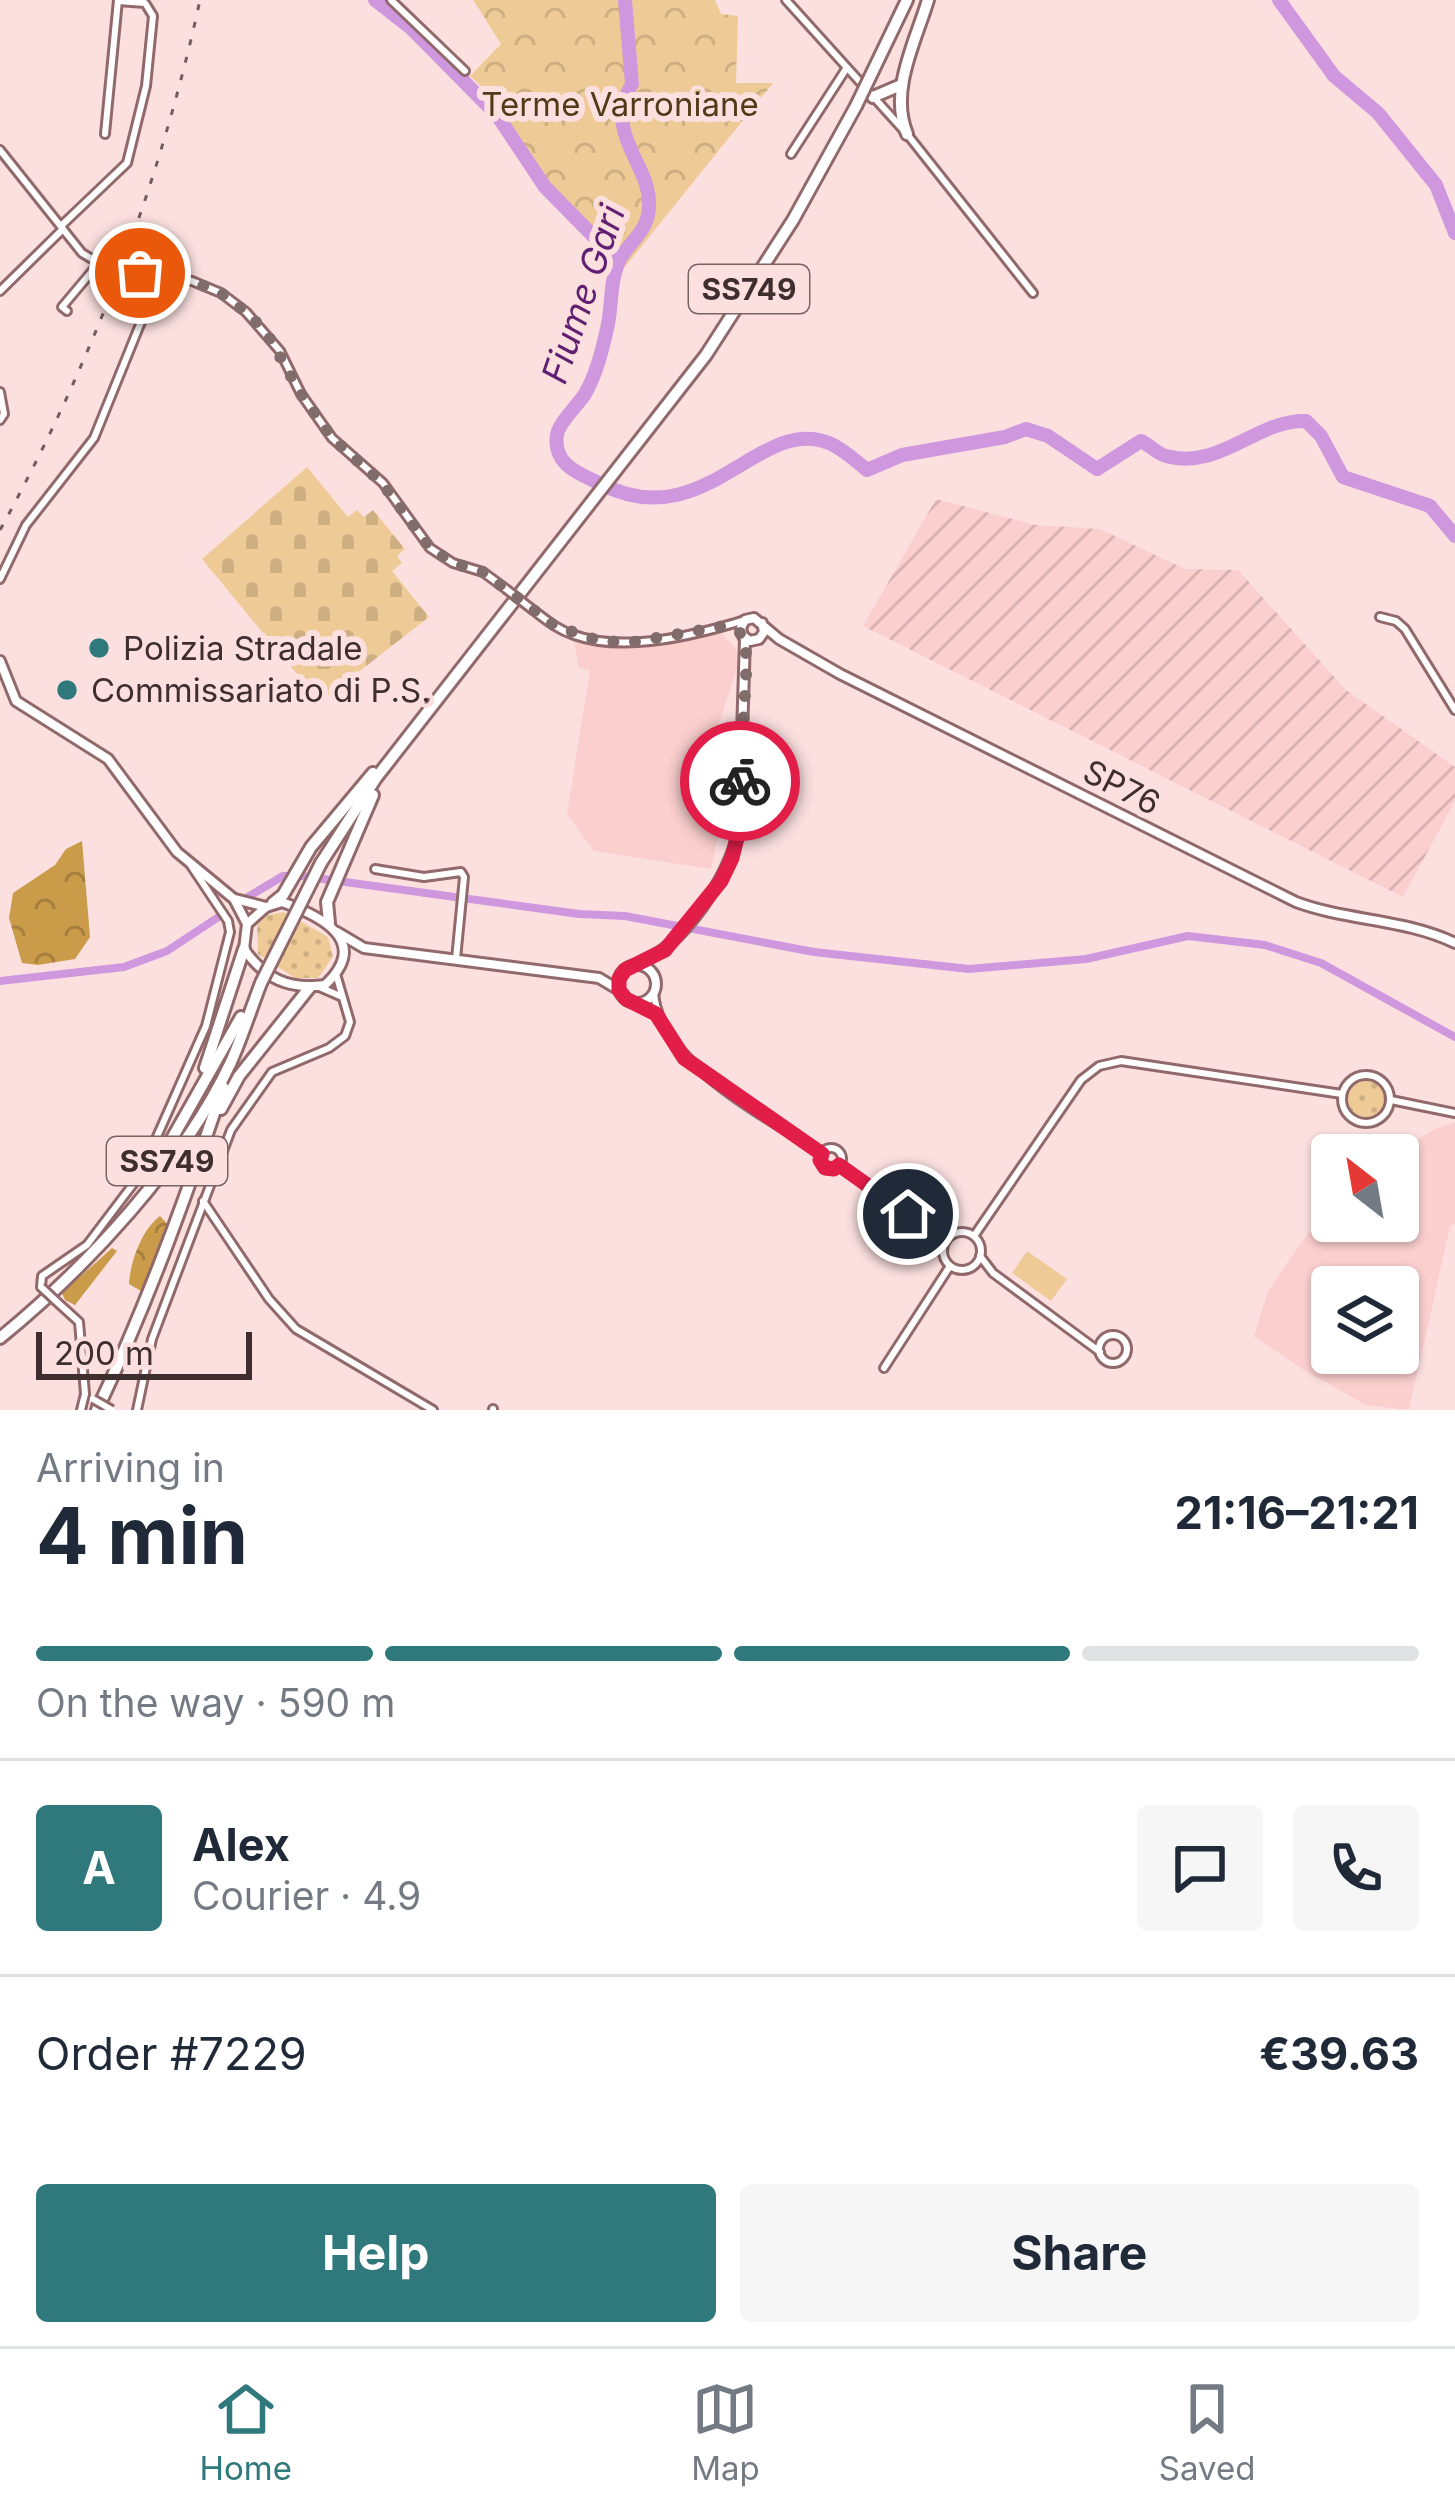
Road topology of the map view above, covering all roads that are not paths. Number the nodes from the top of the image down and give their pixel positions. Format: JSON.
{"nodes":[{"id":1,"x":391,"y":0,"type":"edge"},
{"id":2,"x":786,"y":0,"type":"edge"},
{"id":3,"x":907,"y":0,"type":"edge"},
{"id":4,"x":928,"y":0,"type":"edge"},
{"id":5,"x":118,"y":1,"type":"edge"},
{"id":6,"x":846,"y":69,"type":"junction"},
{"id":7,"x":465,"y":71,"type":"dead end"},
{"id":8,"x":902,"y":85,"type":"junction"},
{"id":9,"x":873,"y":97,"type":"junction"},
{"id":10,"x":105,"y":134,"type":"dead end"},
{"id":11,"x":907,"y":134,"type":"junction"},
{"id":12,"x":0,"y":150,"type":"edge"},
{"id":13,"x":790,"y":154,"type":"dead end"},
{"id":14,"x":62,"y":228,"type":"junction"},
{"id":15,"x":100,"y":264,"type":"junction"},
{"id":16,"x":160,"y":275,"type":"junction"},
{"id":17,"x":0,"y":291,"type":"edge"},
{"id":18,"x":1033,"y":293,"type":"dead end"},
{"id":19,"x":67,"y":311,"type":"dead end"},
{"id":20,"x":0,"y":392,"type":"edge"},
{"id":21,"x":0,"y":420,"type":"edge"},
{"id":22,"x":0,"y":579,"type":"edge"},
{"id":23,"x":1380,"y":617,"type":"dead end"},
{"id":24,"x":746,"y":620,"type":"junction"},
{"id":25,"x":762,"y":623,"type":"junction"},
{"id":26,"x":725,"y":626,"type":"junction"},
{"id":27,"x":744,"y":636,"type":"junction"},
{"id":28,"x":758,"y":639,"type":"junction"},
{"id":29,"x":779,"y":639,"type":"junction"},
{"id":30,"x":747,"y":658,"type":"junction"},
{"id":31,"x":0,"y":661,"type":"edge"},
{"id":32,"x":1455,"y":710,"type":"edge"},
{"id":33,"x":408,"y":736,"type":"junction"},
{"id":34,"x":190,"y":864,"type":"junction"},
{"id":35,"x":375,"y":869,"type":"dead end"},
{"id":36,"x":234,"y":899,"type":"junction"},
{"id":37,"x":269,"y":905,"type":"junction"},
{"id":38,"x":247,"y":924,"type":"junction"},
{"id":39,"x":333,"y":927,"type":"junction"},
{"id":40,"x":1454,"y":941,"type":"edge"},
{"id":41,"x":364,"y":948,"type":"junction"},
{"id":42,"x":244,"y":949,"type":"junction"},
{"id":43,"x":665,"y":950,"type":"junction"},
{"id":44,"x":455,"y":959,"type":"junction"},
{"id":45,"x":638,"y":964,"type":"junction"},
{"id":46,"x":338,"y":970,"type":"junction"},
{"id":47,"x":625,"y":970,"type":"junction"},
{"id":48,"x":599,"y":978,"type":"junction"},
{"id":49,"x":656,"y":978,"type":"junction"},
{"id":50,"x":260,"y":983,"type":"junction"},
{"id":51,"x":314,"y":986,"type":"junction"},
{"id":52,"x":619,"y":990,"type":"junction"},
{"id":53,"x":654,"y":993,"type":"junction"},
{"id":54,"x":340,"y":997,"type":"junction"},
{"id":55,"x":637,"y":1003,"type":"junction"},
{"id":56,"x":656,"y":1014,"type":"junction"},
{"id":57,"x":231,"y":1060,"type":"junction"},
{"id":58,"x":1342,"y":1094,"type":"junction"},
{"id":59,"x":1391,"y":1100,"type":"junction"},
{"id":60,"x":1455,"y":1113,"type":"edge"},
{"id":61,"x":174,"y":1137,"type":"junction"},
{"id":62,"x":202,"y":1150,"type":"junction"},
{"id":63,"x":822,"y":1154,"type":"junction"},
{"id":64,"x":839,"y":1165,"type":"junction"},
{"id":65,"x":203,"y":1201,"type":"junction"},
{"id":66,"x":974,"y":1236,"type":"junction"},
{"id":67,"x":946,"y":1240,"type":"junction"},
{"id":68,"x":93,"y":1253,"type":"junction"},
{"id":69,"x":980,"y":1256,"type":"junction"},
{"id":70,"x":974,"y":1266,"type":"junction"},
{"id":71,"x":950,"y":1267,"type":"junction"},
{"id":72,"x":993,"y":1273,"type":"junction"},
{"id":73,"x":1023,"y":1295,"type":"junction"},
{"id":74,"x":1017,"y":1305,"type":"dead end"},
{"id":75,"x":1082,"y":1336,"type":"junction"},
{"id":76,"x":0,"y":1338,"type":"edge"},
{"id":77,"x":1103,"y":1339,"type":"junction"},
{"id":78,"x":1075,"y":1346,"type":"dead end"},
{"id":79,"x":1100,"y":1352,"type":"junction"},
{"id":80,"x":884,"y":1368,"type":"dead end"},
{"id":81,"x":91,"y":1401,"type":"edge"},
{"id":82,"x":81,"y":1410,"type":"edge"},
{"id":83,"x":112,"y":1410,"type":"edge"},
{"id":84,"x":137,"y":1410,"type":"edge"},
{"id":85,"x":433,"y":1410,"type":"edge"}],
"edges":[{"from":1,"to":7,"type":"street"},
{"from":2,"to":6,"type":"street"},
{"from":3,"to":33,"type":"highway","number":"SS749","bridge":true},
{"from":4,"to":8,"type":"highway"},
{"from":5,"to":10,"type":"street"},
{"from":5,"to":14,"type":"street"},
{"from":6,"to":9,"type":"street"},
{"from":6,"to":13,"type":"street"},
{"from":8,"to":9,"type":"highway"},
{"from":8,"to":11,"type":"highway"},
{"from":9,"to":11,"type":"street"},
{"from":11,"to":18,"type":"street"},
{"from":12,"to":14,"type":"street"},
{"from":14,"to":15,"type":"street"},
{"from":14,"to":17,"type":"street"},
{"from":15,"to":16,"type":"street","bridge":true},
{"from":15,"to":19,"type":"street"},
{"from":16,"to":22,"type":"street"},
{"from":16,"to":26,"type":"street","bridge":true},
{"from":20,"to":21,"type":"street"},
{"from":23,"to":32,"type":"street"},
{"from":24,"to":25,"type":"street"},
{"from":24,"to":26,"type":"street"},
{"from":24,"to":27,"type":"street"},
{"from":25,"to":28,"type":"street"},
{"from":25,"to":29,"type":"street","name":"SP76"},
{"from":26,"to":27,"type":"street"},
{"from":27,"to":28,"type":"street","name":"SP76"},
{"from":27,"to":30,"type":"street"},
{"from":28,"to":29,"type":"street","name":"SP76"},
{"from":28,"to":30,"type":"street"},
{"from":29,"to":40,"type":"street","name":"SP76"},
{"from":30,"to":43,"type":"street"},
{"from":31,"to":34,"type":"street"},
{"from":33,"to":37,"type":"highway"},
{"from":33,"to":39,"type":"highway"},
{"from":33,"to":50,"type":"highway","number":"SS749","bridge":true},
{"from":34,"to":36,"type":"street"},
{"from":34,"to":81,"type":"street","bridge":true},
{"from":35,"to":44,"type":"street"},
{"from":36,"to":37,"type":"street"},
{"from":36,"to":38,"type":"street"},
{"from":37,"to":38,"type":"street"},
{"from":37,"to":39,"type":"street"},
{"from":38,"to":42,"type":"street"},
{"from":39,"to":41,"type":"street"},
{"from":39,"to":46,"type":"street"},
{"from":41,"to":44,"type":"street"},
{"from":41,"to":46,"type":"street"},
{"from":42,"to":51,"type":"street"},
{"from":42,"to":61,"type":"highway"},
{"from":43,"to":45,"type":"street"},
{"from":43,"to":49,"type":"street"},
{"from":44,"to":48,"type":"street"},
{"from":45,"to":47,"type":"street"},
{"from":45,"to":49,"type":"street"},
{"from":46,"to":51,"type":"street"},
{"from":46,"to":54,"type":"street"},
{"from":47,"to":48,"type":"street"},
{"from":47,"to":52,"type":"street"},
{"from":48,"to":52,"type":"street"},
{"from":49,"to":53,"type":"street"},
{"from":50,"to":57,"type":"highway","number":"SS749"},
{"from":50,"to":61,"type":"highway","number":"SS749"},
{"from":51,"to":54,"type":"street"},
{"from":51,"to":62,"type":"highway"},
{"from":52,"to":55,"type":"street"},
{"from":53,"to":55,"type":"street"},
{"from":53,"to":56,"type":"street"},
{"from":54,"to":65,"type":"street"},
{"from":55,"to":56,"type":"street"},
{"from":56,"to":63,"type":"street"},
{"from":57,"to":62,"type":"highway"},
{"from":57,"to":68,"type":"highway","number":"SS749"},
{"from":58,"to":59,"type":"street"},
{"from":58,"to":59,"type":"street"},
{"from":58,"to":66,"type":"street"},
{"from":59,"to":60,"type":"street"},
{"from":61,"to":68,"type":"highway","number":"SS749"},
{"from":62,"to":81,"type":"highway"},
{"from":63,"to":64,"type":"street"},
{"from":63,"to":64,"type":"street"},
{"from":64,"to":67,"type":"street"},
{"from":65,"to":84,"type":"street"},
{"from":65,"to":85,"type":"street"},
{"from":66,"to":67,"type":"street"},
{"from":66,"to":69,"type":"street"},
{"from":67,"to":71,"type":"street"},
{"from":68,"to":76,"type":"highway","number":"SS749"},
{"from":69,"to":70,"type":"street"},
{"from":69,"to":72,"type":"street"},
{"from":70,"to":71,"type":"street"},
{"from":70,"to":72,"type":"street"},
{"from":71,"to":80,"type":"street"},
{"from":72,"to":73,"type":"street"},
{"from":73,"to":74,"type":"street"},
{"from":73,"to":75,"type":"street"},
{"from":75,"to":77,"type":"street"},
{"from":75,"to":78,"type":"street"},
{"from":75,"to":79,"type":"street"},
{"from":77,"to":79,"type":"street"},
{"from":77,"to":79,"type":"street"},
{"from":81,"to":82,"type":"street"},
{"from":81,"to":83,"type":"street","bridge":true}]}
